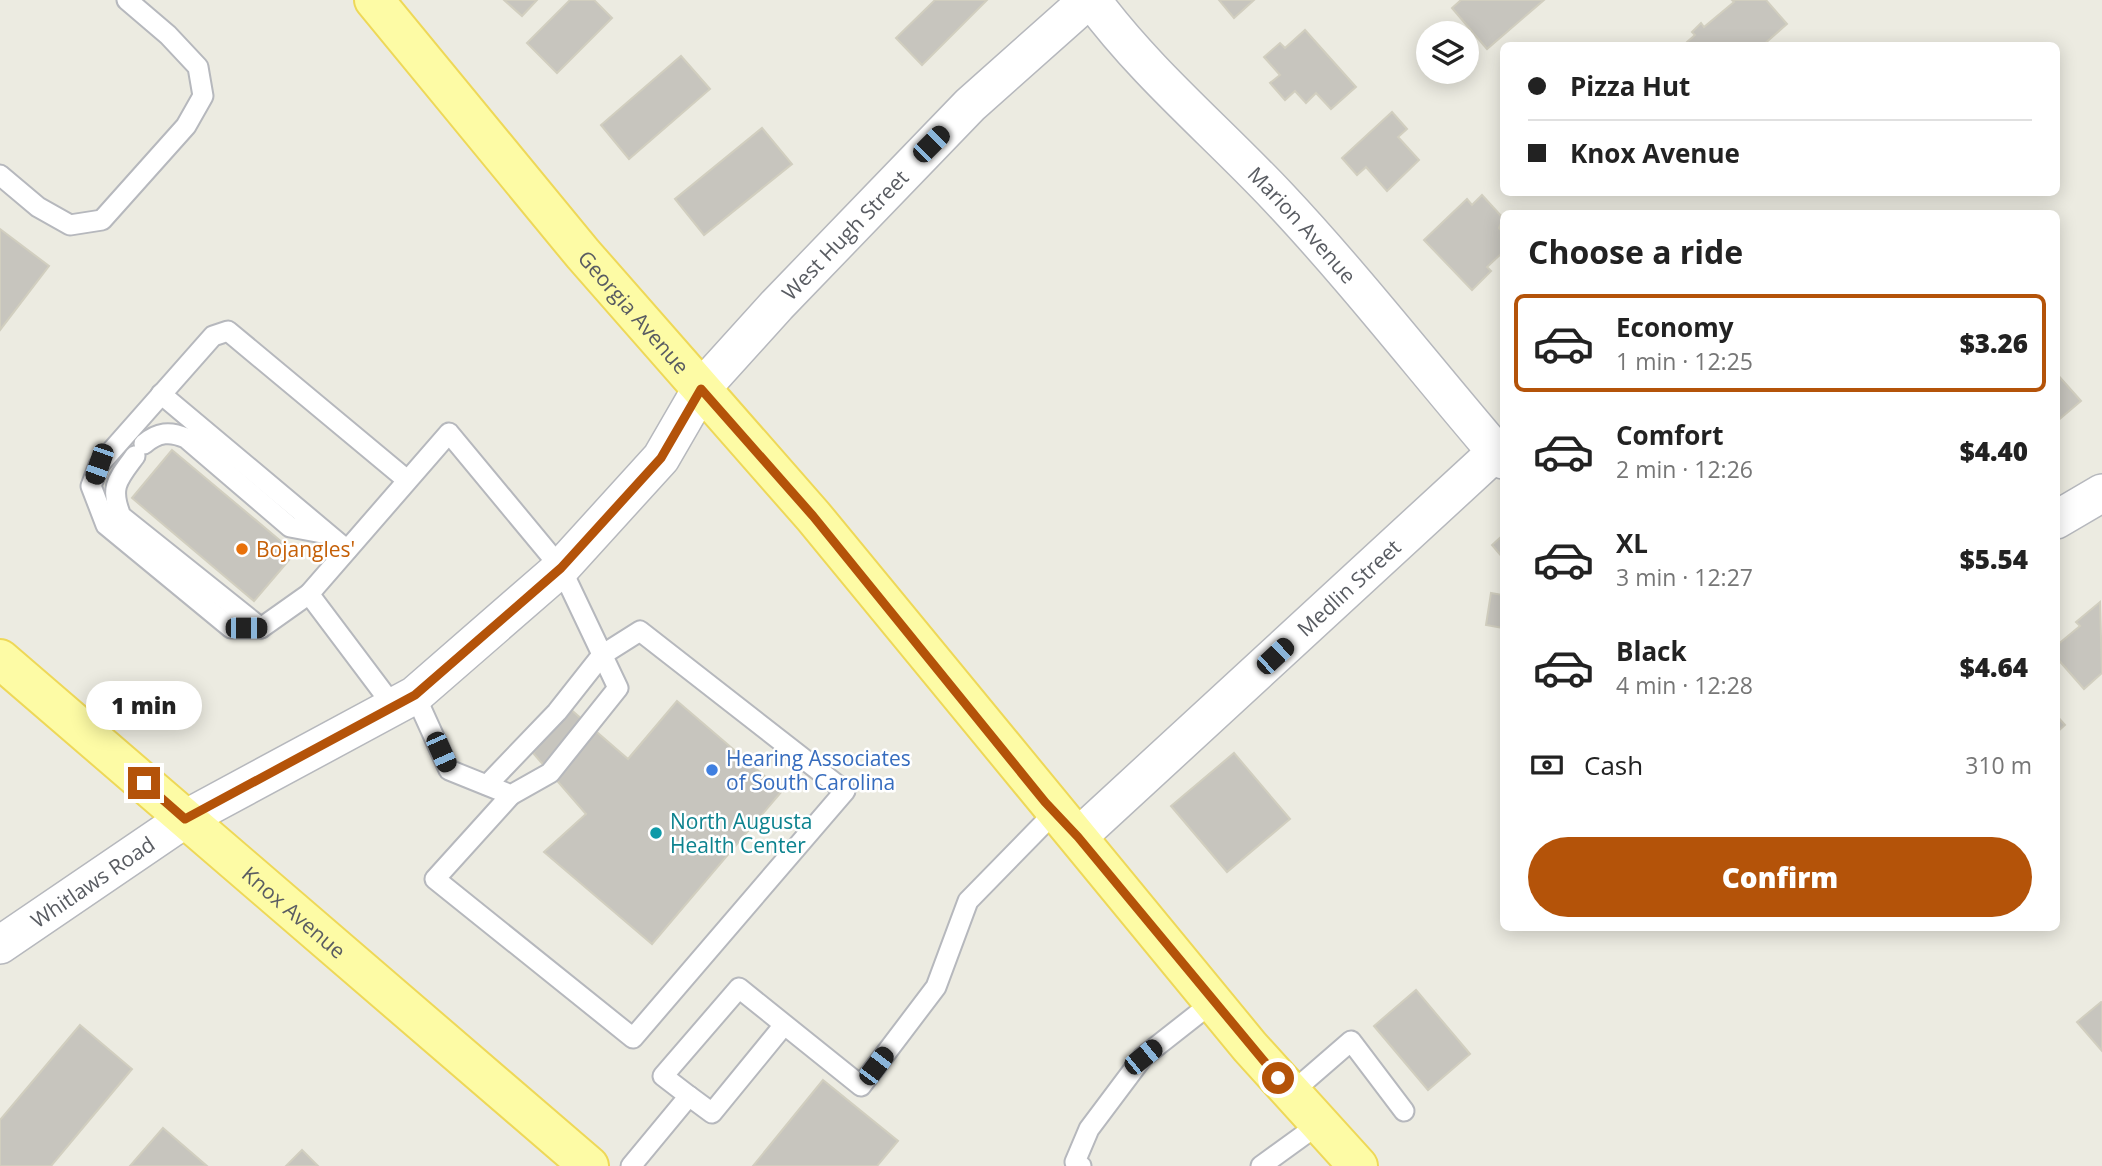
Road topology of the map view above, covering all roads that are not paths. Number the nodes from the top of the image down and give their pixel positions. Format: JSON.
{"nodes":[{"id":1,"x":127,"y":0,"type":"edge"},
{"id":2,"x":374,"y":0,"type":"edge"},
{"id":3,"x":1090,"y":0,"type":"edge"},
{"id":4,"x":0,"y":175,"type":"edge"},
{"id":5,"x":701,"y":389,"type":"junction"},
{"id":6,"x":161,"y":394,"type":"junction"},
{"id":7,"x":1500,"y":456,"type":"edge"},
{"id":8,"x":407,"y":480,"type":"junction"},
{"id":9,"x":2102,"y":493,"type":"edge"},
{"id":10,"x":2060,"y":518,"type":"edge"},
{"id":11,"x":326,"y":534,"type":"junction"},
{"id":12,"x":347,"y":550,"type":"junction"},
{"id":13,"x":561,"y":568,"type":"junction"},
{"id":14,"x":309,"y":594,"type":"junction"},
{"id":15,"x":261,"y":628,"type":"junction"},
{"id":16,"x":602,"y":655,"type":"junction"},
{"id":17,"x":0,"y":659,"type":"edge"},
{"id":18,"x":405,"y":701,"type":"junction"},
{"id":19,"x":487,"y":785,"type":"junction"},
{"id":20,"x":511,"y":795,"type":"junction"},
{"id":21,"x":185,"y":819,"type":"junction"},
{"id":22,"x":1066,"y":824,"type":"junction"},
{"id":23,"x":0,"y":945,"type":"edge"},
{"id":24,"x":1213,"y":1002,"type":"junction"},
{"id":25,"x":785,"y":1025,"type":"junction"},
{"id":26,"x":1291,"y":1093,"type":"junction"},
{"id":27,"x":689,"y":1096,"type":"junction"},
{"id":28,"x":1404,"y":1111,"type":"dead end"},
{"id":29,"x":1320,"y":1124,"type":"junction"},
{"id":30,"x":589,"y":1166,"type":"edge"},
{"id":31,"x":631,"y":1166,"type":"edge"},
{"id":32,"x":1081,"y":1166,"type":"edge"},
{"id":33,"x":1261,"y":1166,"type":"edge"},
{"id":34,"x":1358,"y":1166,"type":"edge"}],
"edges":[{"from":1,"to":4,"type":"lane"},
{"from":2,"to":5,"type":"main road","name":"Georgia Avenue"},
{"from":3,"to":5,"type":"street","name":"West Hugh Street"},
{"from":3,"to":7,"type":"street","name":"Marion Avenue"},
{"from":5,"to":13,"type":"street","name":"West Hugh Street"},
{"from":5,"to":22,"type":"main road","name":"Georgia Avenue"},
{"from":6,"to":8,"type":"lane"},
{"from":6,"to":11,"type":"lane"},
{"from":6,"to":15,"type":"lane"},
{"from":7,"to":22,"type":"street","name":"Medlin Street"},
{"from":8,"to":12,"type":"lane"},
{"from":8,"to":13,"type":"lane"},
{"from":9,"to":10,"type":"street"},
{"from":11,"to":12,"type":"lane"},
{"from":11,"to":15,"type":"lane"},
{"from":12,"to":14,"type":"lane"},
{"from":13,"to":16,"type":"lane"},
{"from":13,"to":18,"type":"street","name":"West Hugh Street"},
{"from":14,"to":15,"type":"lane"},
{"from":14,"to":18,"type":"lane"},
{"from":16,"to":19,"type":"lane"},
{"from":16,"to":20,"type":"lane"},
{"from":16,"to":20,"type":"lane"},
{"from":17,"to":21,"type":"main road","name":"Knox Avenue"},
{"from":18,"to":19,"type":"lane"},
{"from":18,"to":21,"type":"street","name":"Whitlaws Road"},
{"from":19,"to":20,"type":"lane"},
{"from":21,"to":23,"type":"street","name":"Whitlaws Road"},
{"from":21,"to":30,"type":"main road","name":"Knox Avenue"},
{"from":22,"to":24,"type":"main road","name":"Georgia Avenue"},
{"from":22,"to":25,"type":"lane"},
{"from":24,"to":26,"type":"main road","name":"Georgia Avenue"},
{"from":24,"to":32,"type":"lane"},
{"from":25,"to":27,"type":"lane"},
{"from":25,"to":27,"type":"lane"},
{"from":26,"to":28,"type":"lane"},
{"from":26,"to":29,"type":"main road","name":"Georgia Avenue"},
{"from":27,"to":31,"type":"lane"},
{"from":29,"to":33,"type":"lane"},
{"from":29,"to":34,"type":"main road","name":"Georgia Avenue"}]}
